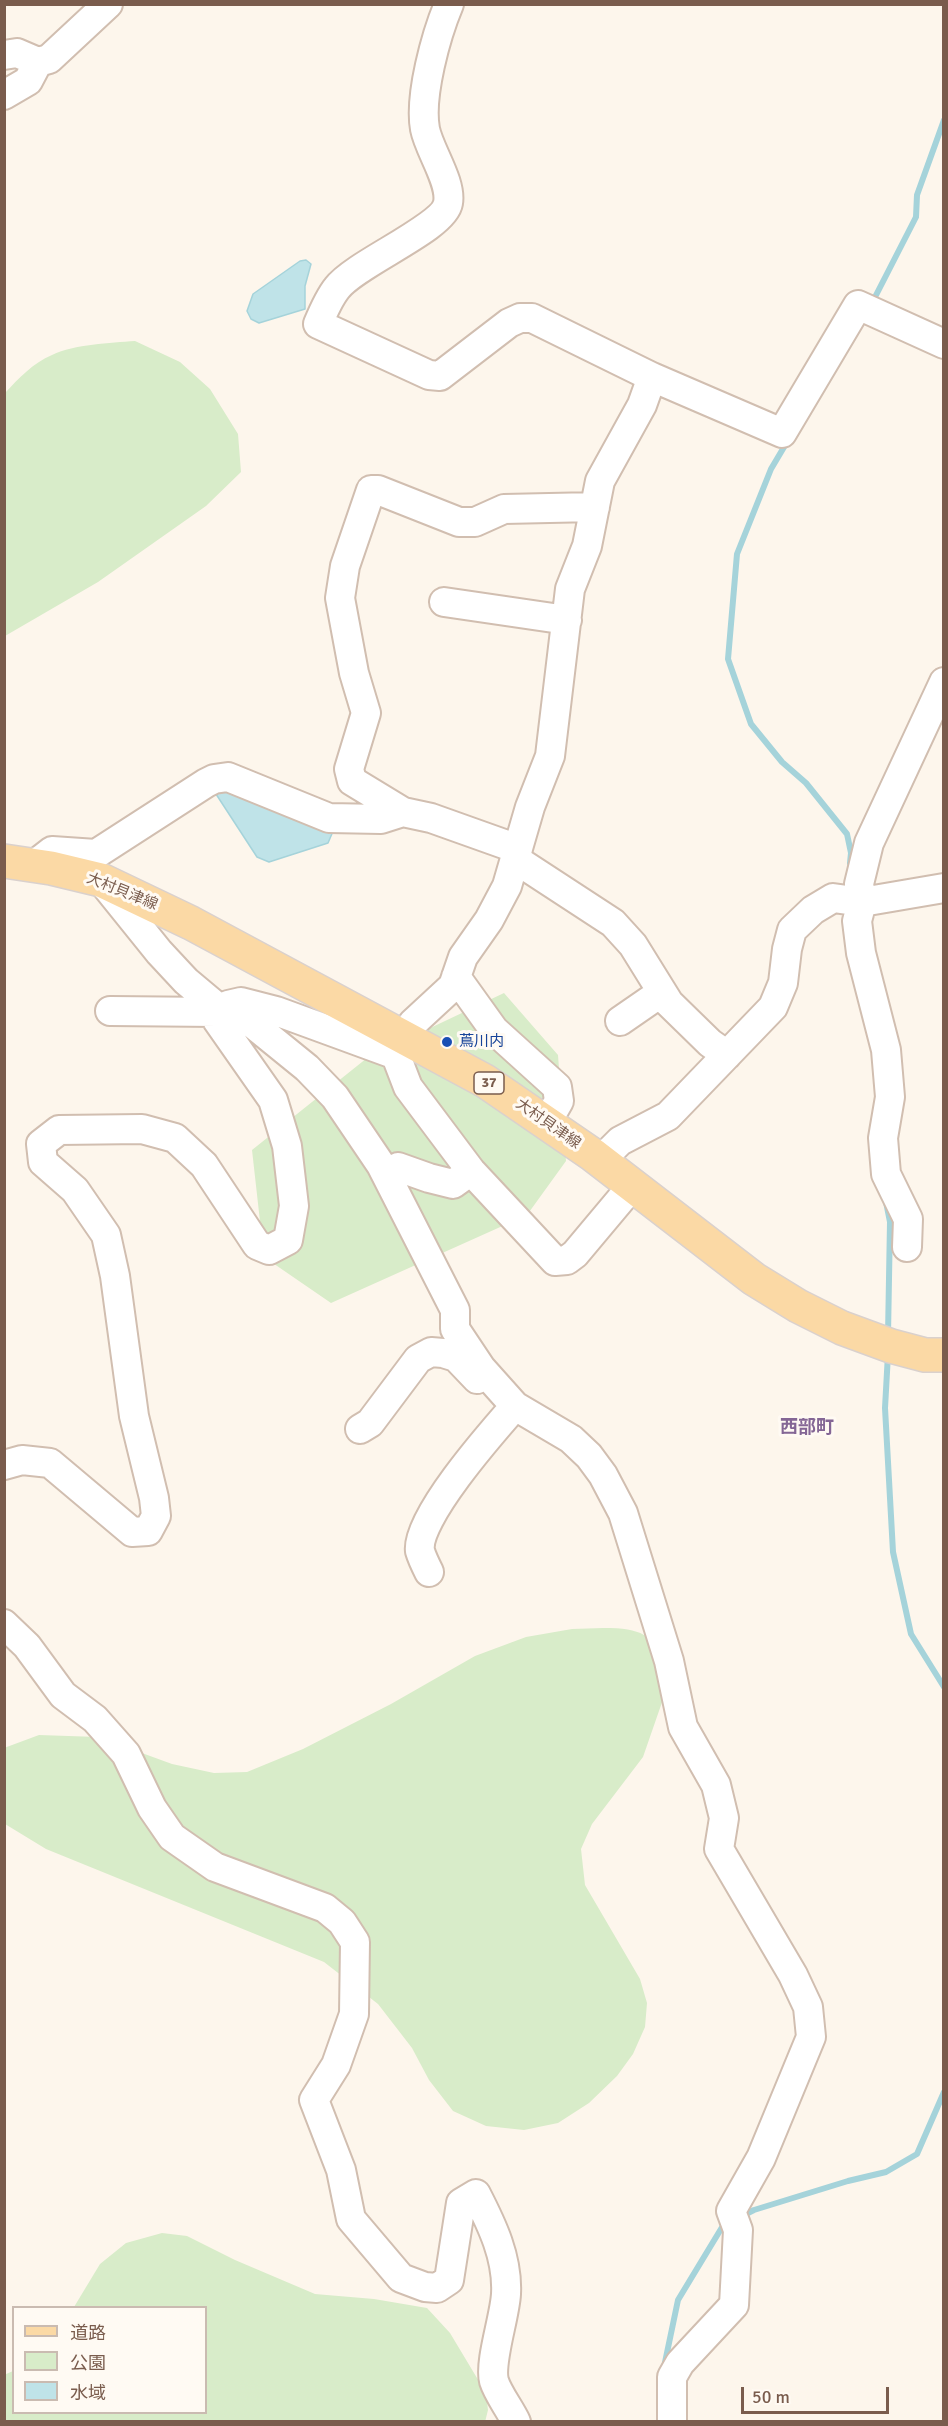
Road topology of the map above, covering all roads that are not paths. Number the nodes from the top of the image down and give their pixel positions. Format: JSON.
{"nodes":[{"id":1,"x":108,"y":4,"type":"edge"},
{"id":2,"x":449,"y":4,"type":"edge"},
{"id":3,"x":4,"y":55,"type":"edge"},
{"id":4,"x":38,"y":62,"type":"junction"},
{"id":5,"x":4,"y":95,"type":"edge"},
{"id":6,"x":944,"y":344,"type":"edge"},
{"id":7,"x":652,"y":377,"type":"junction"},
{"id":8,"x":595,"y":507,"type":"junction"},
{"id":9,"x":444,"y":602,"type":"dead end"},
{"id":10,"x":567,"y":620,"type":"junction"},
{"id":11,"x":944,"y":682,"type":"edge"},
{"id":12,"x":403,"y":812,"type":"junction"},
{"id":13,"x":516,"y":854,"type":"junction"},
{"id":14,"x":19,"y":863,"type":"edge"},
{"id":15,"x":101,"y":880,"type":"junction"},
{"id":16,"x":944,"y":888,"type":"edge"},
{"id":17,"x":862,"y":902,"type":"junction"},
{"id":18,"x":456,"y":977,"type":"junction"},
{"id":19,"x":662,"y":992,"type":"junction"},
{"id":20,"x":217,"y":1010,"type":"junction"},
{"id":21,"x":110,"y":1011,"type":"dead end"},
{"id":22,"x":620,"y":1021,"type":"dead end"},
{"id":23,"x":402,"y":1047,"type":"junction"},
{"id":24,"x":727,"y":1054,"type":"junction"},
{"id":25,"x":547,"y":1122,"type":"junction"},
{"id":26,"x":600,"y":1161,"type":"junction"},
{"id":27,"x":471,"y":1171,"type":"junction"},
{"id":28,"x":386,"y":1174,"type":"junction"},
{"id":29,"x":632,"y":1186,"type":"junction"},
{"id":30,"x":907,"y":1247,"type":"dead end"},
{"id":31,"x":944,"y":1355,"type":"edge"},
{"id":32,"x":512,"y":1410,"type":"junction"},
{"id":33,"x":360,"y":1430,"type":"dead end"},
{"id":34,"x":4,"y":1465,"type":"edge"},
{"id":35,"x":429,"y":1572,"type":"dead end"},
{"id":36,"x":4,"y":1624,"type":"edge"},
{"id":37,"x":516,"y":2421,"type":"edge"},
{"id":38,"x":672,"y":2421,"type":"edge"}],
"edges":[{"from":1,"to":4,"type":"street"},
{"from":2,"to":7,"type":"street"},
{"from":3,"to":4,"type":"street"},
{"from":4,"to":5,"type":"street"},
{"from":6,"to":7,"type":"street"},
{"from":7,"to":8,"type":"street"},
{"from":8,"to":10,"type":"street"},
{"from":8,"to":12,"type":"street"},
{"from":9,"to":10,"type":"street"},
{"from":10,"to":13,"type":"street"},
{"from":11,"to":17,"type":"street"},
{"from":12,"to":13,"type":"street"},
{"from":12,"to":14,"type":"street"},
{"from":13,"to":18,"type":"street"},
{"from":13,"to":19,"type":"street"},
{"from":14,"to":15,"type":"main road","name":"大村貝津線","number":"37"},
{"from":15,"to":20,"type":"street"},
{"from":15,"to":23,"type":"main road","name":"大村貝津線","number":"37"},
{"from":16,"to":17,"type":"street"},
{"from":17,"to":24,"type":"street"},
{"from":17,"to":30,"type":"street"},
{"from":18,"to":23,"type":"street"},
{"from":18,"to":25,"type":"street"},
{"from":19,"to":22,"type":"street"},
{"from":19,"to":24,"type":"street"},
{"from":20,"to":21,"type":"street"},
{"from":20,"to":23,"type":"street"},
{"from":20,"to":28,"type":"street"},
{"from":20,"to":34,"type":"street"},
{"from":23,"to":25,"type":"main road","name":"大村貝津線","number":"37"},
{"from":23,"to":27,"type":"street"},
{"from":24,"to":26,"type":"street"},
{"from":25,"to":26,"type":"main road","name":"大村貝津線","number":"37"},
{"from":26,"to":29,"type":"main road","name":"大村貝津線","number":"37"},
{"from":27,"to":28,"type":"street"},
{"from":27,"to":29,"type":"street"},
{"from":28,"to":32,"type":"street"},
{"from":29,"to":31,"type":"main road","name":"大村貝津線","number":"37"},
{"from":32,"to":33,"type":"street"},
{"from":32,"to":35,"type":"street"},
{"from":32,"to":38,"type":"street"},
{"from":36,"to":37,"type":"street"}]}
